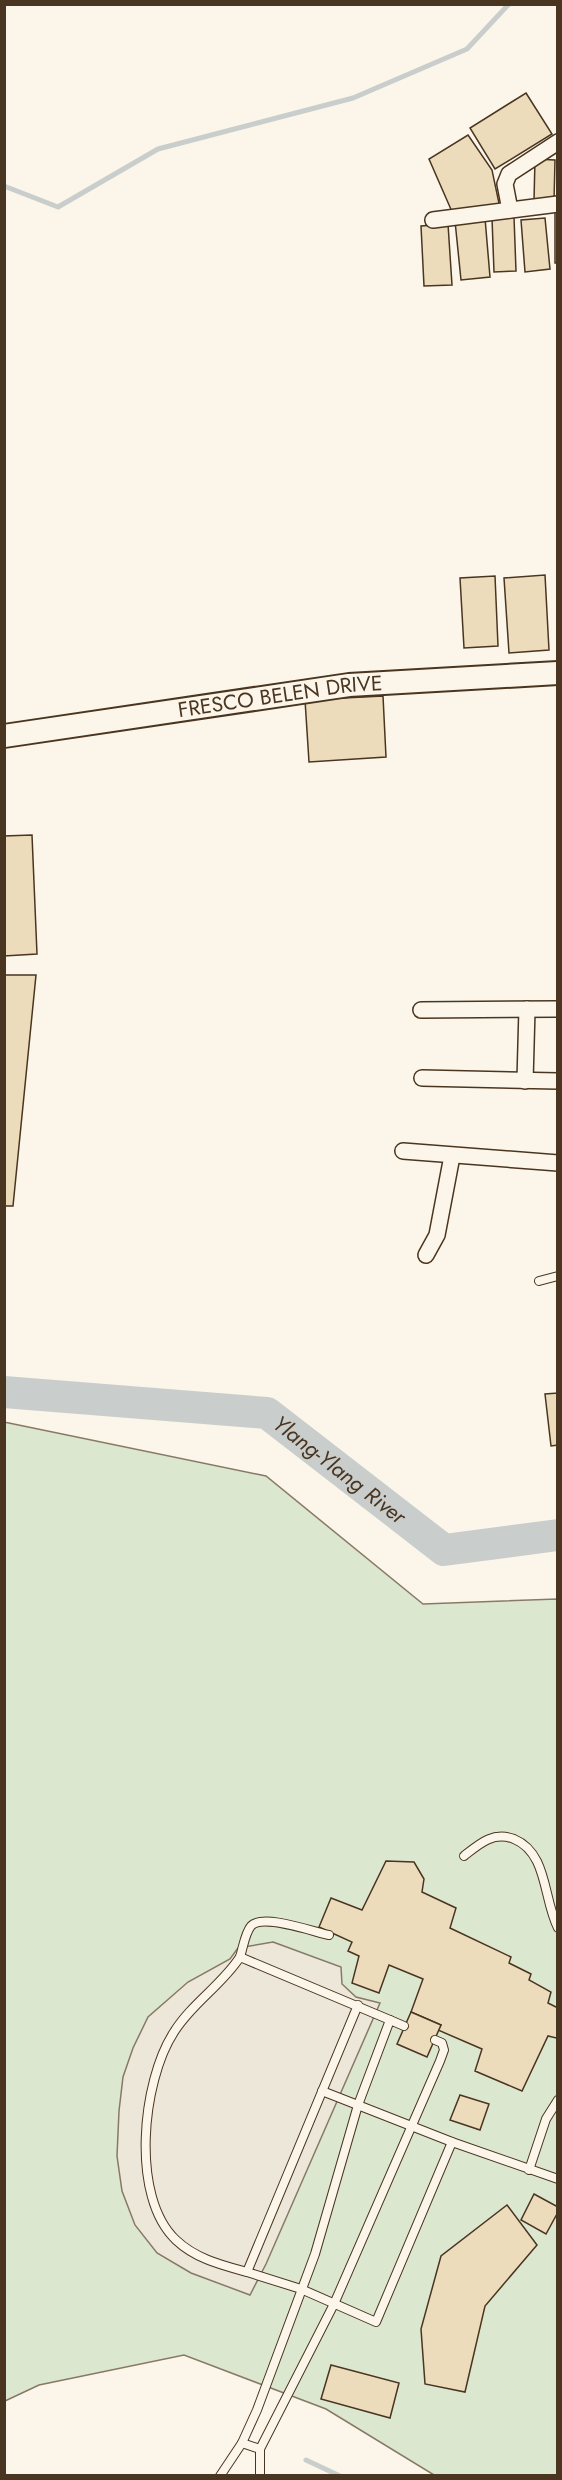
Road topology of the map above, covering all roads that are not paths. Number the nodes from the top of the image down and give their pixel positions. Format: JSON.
{"nodes":[{"id":1,"x":558,"y":142,"type":"edge"},
{"id":2,"x":558,"y":204,"type":"edge"},
{"id":3,"x":510,"y":210,"type":"junction"},
{"id":4,"x":433,"y":220,"type":"dead end"},
{"id":5,"x":558,"y":673,"type":"edge"},
{"id":6,"x":4,"y":736,"type":"edge"},
{"id":7,"x":527,"y":1009,"type":"junction"},
{"id":8,"x":558,"y":1009,"type":"edge"},
{"id":9,"x":421,"y":1010,"type":"dead end"},
{"id":10,"x":422,"y":1078,"type":"dead end"},
{"id":11,"x":525,"y":1081,"type":"junction"},
{"id":12,"x":558,"y":1081,"type":"edge"},
{"id":13,"x":403,"y":1151,"type":"dead end"},
{"id":14,"x":452,"y":1156,"type":"junction"},
{"id":15,"x":558,"y":1162,"type":"edge"},
{"id":16,"x":426,"y":1255,"type":"dead end"},
{"id":17,"x":558,"y":1276,"type":"edge"},
{"id":18,"x":539,"y":1281,"type":"dead end"},
{"id":19,"x":464,"y":1856,"type":"dead end"},
{"id":20,"x":558,"y":1928,"type":"edge"},
{"id":21,"x":329,"y":1935,"type":"dead end"},
{"id":22,"x":240,"y":1957,"type":"junction"},
{"id":23,"x":358,"y":2005,"type":"junction"},
{"id":24,"x":390,"y":2020,"type":"junction"},
{"id":25,"x":404,"y":2026,"type":"dead end"},
{"id":26,"x":435,"y":2040,"type":"dead end"},
{"id":27,"x":322,"y":2091,"type":"junction"},
{"id":28,"x":558,"y":2100,"type":"edge"},
{"id":29,"x":358,"y":2105,"type":"junction"},
{"id":30,"x":412,"y":2126,"type":"junction"},
{"id":31,"x":452,"y":2142,"type":"junction"},
{"id":32,"x":529,"y":2170,"type":"junction"},
{"id":33,"x":558,"y":2179,"type":"edge"},
{"id":34,"x":247,"y":2272,"type":"junction"},
{"id":35,"x":301,"y":2289,"type":"junction"},
{"id":36,"x":334,"y":2304,"type":"junction"},
{"id":37,"x":242,"y":2443,"type":"junction"},
{"id":38,"x":260,"y":2450,"type":"junction"},
{"id":39,"x":220,"y":2475,"type":"edge"},
{"id":40,"x":260,"y":2475,"type":"edge"}],
"edges":[{"from":1,"to":3,"type":"street"},
{"from":2,"to":3,"type":"street"},
{"from":3,"to":4,"type":"street"},
{"from":5,"to":6,"type":"street","name":"FRESCO BELEN DRIVE"},
{"from":7,"to":8,"type":"street"},
{"from":7,"to":9,"type":"street"},
{"from":7,"to":11,"type":"street"},
{"from":10,"to":11,"type":"street"},
{"from":11,"to":12,"type":"street"},
{"from":13,"to":14,"type":"street"},
{"from":14,"to":15,"type":"street"},
{"from":14,"to":16,"type":"street"},
{"from":17,"to":18,"type":"lane"},
{"from":19,"to":20,"type":"lane"},
{"from":21,"to":22,"type":"lane"},
{"from":22,"to":23,"type":"lane"},
{"from":22,"to":34,"type":"lane"},
{"from":23,"to":24,"type":"lane"},
{"from":23,"to":27,"type":"lane"},
{"from":24,"to":25,"type":"lane"},
{"from":24,"to":29,"type":"lane"},
{"from":26,"to":30,"type":"lane"},
{"from":27,"to":29,"type":"lane"},
{"from":27,"to":34,"type":"lane"},
{"from":28,"to":32,"type":"lane"},
{"from":29,"to":30,"type":"lane"},
{"from":29,"to":35,"type":"lane"},
{"from":30,"to":31,"type":"lane"},
{"from":30,"to":36,"type":"lane"},
{"from":31,"to":32,"type":"lane"},
{"from":31,"to":36,"type":"lane"},
{"from":32,"to":33,"type":"lane"},
{"from":34,"to":35,"type":"lane"},
{"from":35,"to":36,"type":"lane"},
{"from":35,"to":37,"type":"lane"},
{"from":36,"to":38,"type":"lane"},
{"from":37,"to":38,"type":"lane"},
{"from":37,"to":39,"type":"lane"},
{"from":38,"to":40,"type":"lane"}]}
